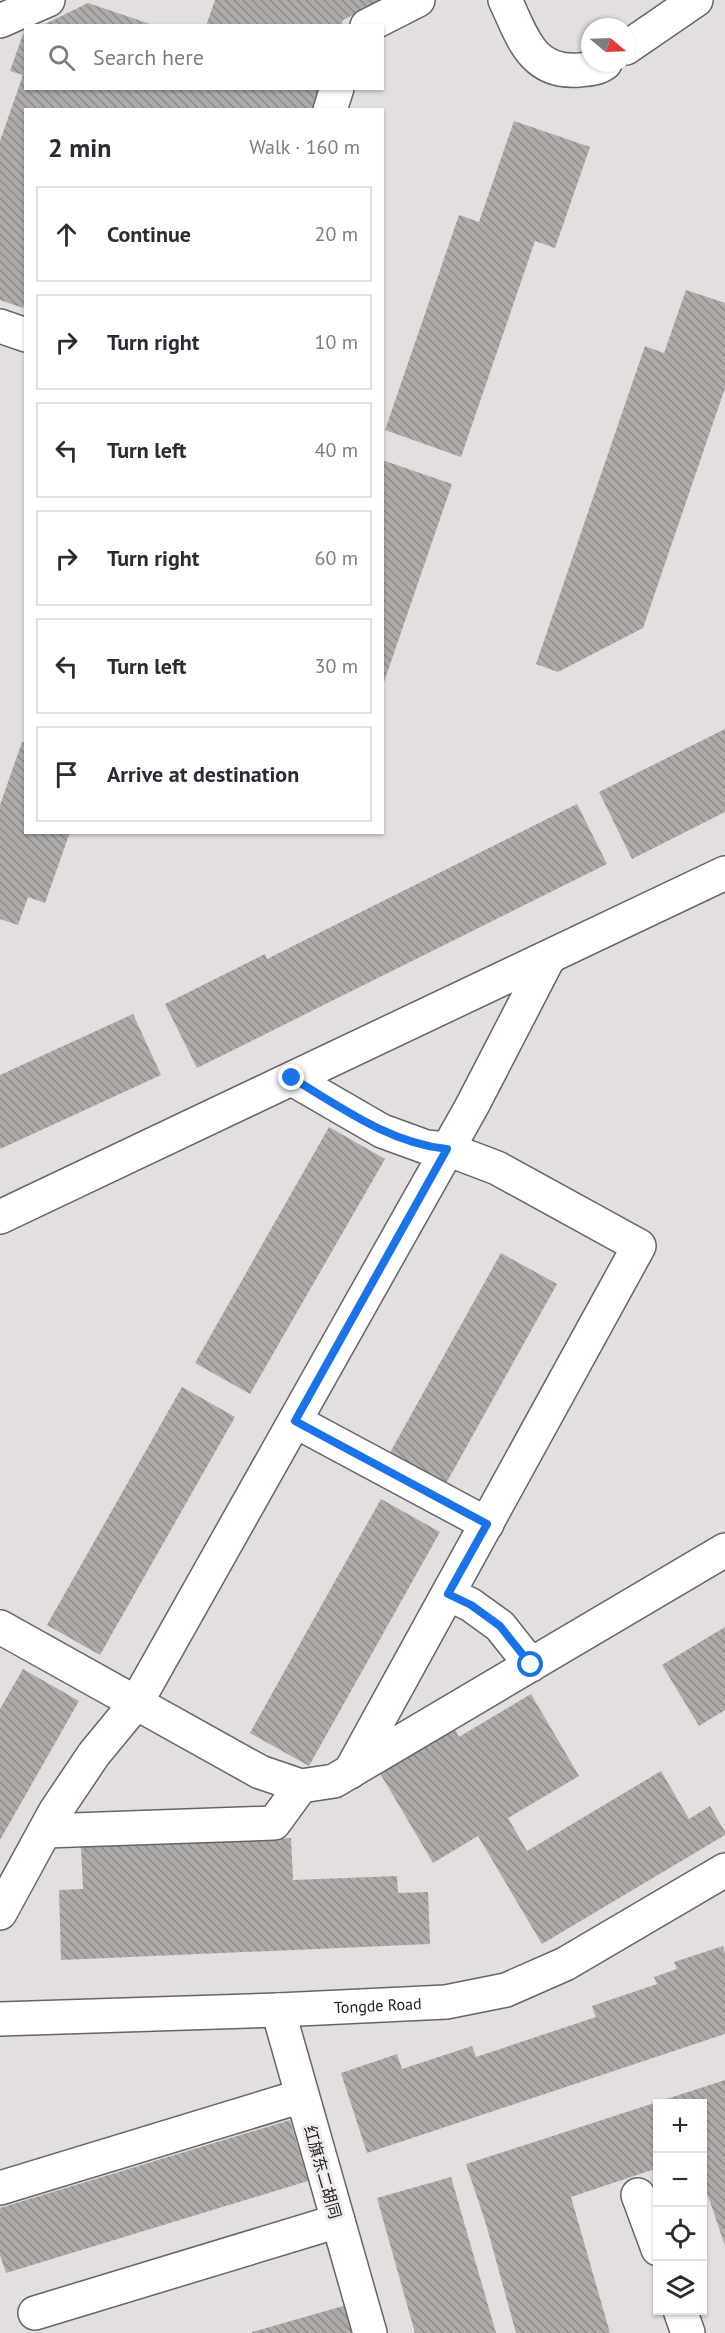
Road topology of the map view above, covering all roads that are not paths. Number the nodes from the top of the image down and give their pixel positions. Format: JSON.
{"nodes":[{"id":1,"x":48,"y":0,"type":"edge"},
{"id":2,"x":418,"y":0,"type":"edge"},
{"id":3,"x":505,"y":0,"type":"edge"},
{"id":4,"x":696,"y":0,"type":"edge"},
{"id":5,"x":0,"y":21,"type":"edge"},
{"id":6,"x":372,"y":24,"type":"edge"},
{"id":7,"x":635,"y":42,"type":"edge"},
{"id":8,"x":581,"y":70,"type":"edge"},
{"id":9,"x":336,"y":90,"type":"edge"},
{"id":10,"x":331,"y":108,"type":"edge"},
{"id":11,"x":0,"y":326,"type":"edge"},
{"id":12,"x":24,"y":334,"type":"edge"},
{"id":13,"x":725,"y":873,"type":"edge"},
{"id":14,"x":549,"y":957,"type":"junction"},
{"id":15,"x":292,"y":1078,"type":"junction"},
{"id":16,"x":447,"y":1149,"type":"junction"},
{"id":17,"x":0,"y":1217,"type":"edge"},
{"id":18,"x":295,"y":1421,"type":"junction"},
{"id":19,"x":487,"y":1524,"type":"junction"},
{"id":20,"x":725,"y":1550,"type":"edge"},
{"id":21,"x":448,"y":1594,"type":"junction"},
{"id":22,"x":0,"y":1628,"type":"edge"},
{"id":23,"x":531,"y":1665,"type":"junction"},
{"id":24,"x":136,"y":1703,"type":"junction"},
{"id":25,"x":350,"y":1772,"type":"junction"},
{"id":26,"x":301,"y":1786,"type":"junction"},
{"id":27,"x":45,"y":1831,"type":"junction"},
{"id":28,"x":725,"y":1870,"type":"edge"},
{"id":29,"x":0,"y":1914,"type":"edge"},
{"id":30,"x":278,"y":2010,"type":"junction"},
{"id":31,"x":0,"y":2019,"type":"edge"},
{"id":32,"x":302,"y":2096,"type":"junction"},
{"id":33,"x":0,"y":2188,"type":"edge"},
{"id":34,"x":638,"y":2195,"type":"dead end"},
{"id":35,"x":338,"y":2221,"type":"junction"},
{"id":36,"x":653,"y":2237,"type":"edge"},
{"id":37,"x":35,"y":2313,"type":"dead end"},
{"id":38,"x":682,"y":2315,"type":"edge"},
{"id":39,"x":370,"y":2333,"type":"edge"},
{"id":40,"x":688,"y":2333,"type":"edge"}],
"edges":[{"from":1,"to":5,"type":"street"},
{"from":2,"to":6,"type":"street"},
{"from":3,"to":8,"type":"street"},
{"from":4,"to":7,"type":"street"},
{"from":9,"to":10,"type":"street"},
{"from":11,"to":12,"type":"street"},
{"from":13,"to":14,"type":"street"},
{"from":14,"to":15,"type":"street"},
{"from":14,"to":16,"type":"street"},
{"from":15,"to":16,"type":"street"},
{"from":15,"to":17,"type":"street"},
{"from":16,"to":18,"type":"street"},
{"from":16,"to":19,"type":"street"},
{"from":18,"to":19,"type":"street"},
{"from":18,"to":24,"type":"street"},
{"from":19,"to":21,"type":"street"},
{"from":20,"to":23,"type":"street"},
{"from":21,"to":23,"type":"street"},
{"from":21,"to":25,"type":"street"},
{"from":22,"to":24,"type":"street"},
{"from":23,"to":25,"type":"street"},
{"from":24,"to":26,"type":"street"},
{"from":24,"to":27,"type":"street"},
{"from":25,"to":26,"type":"street"},
{"from":26,"to":27,"type":"street"},
{"from":27,"to":29,"type":"street"},
{"from":28,"to":30,"type":"street","name":"Tongde Road"},
{"from":30,"to":31,"type":"street","name":"Tongde Road"},
{"from":30,"to":32,"type":"street","name":"红旗东二胡同"},
{"from":32,"to":33,"type":"street"},
{"from":32,"to":35,"type":"street","name":"红旗东二胡同"},
{"from":34,"to":36,"type":"street"},
{"from":35,"to":37,"type":"street"},
{"from":35,"to":39,"type":"street","name":"红旗东二胡同"},
{"from":38,"to":40,"type":"street"}]}
